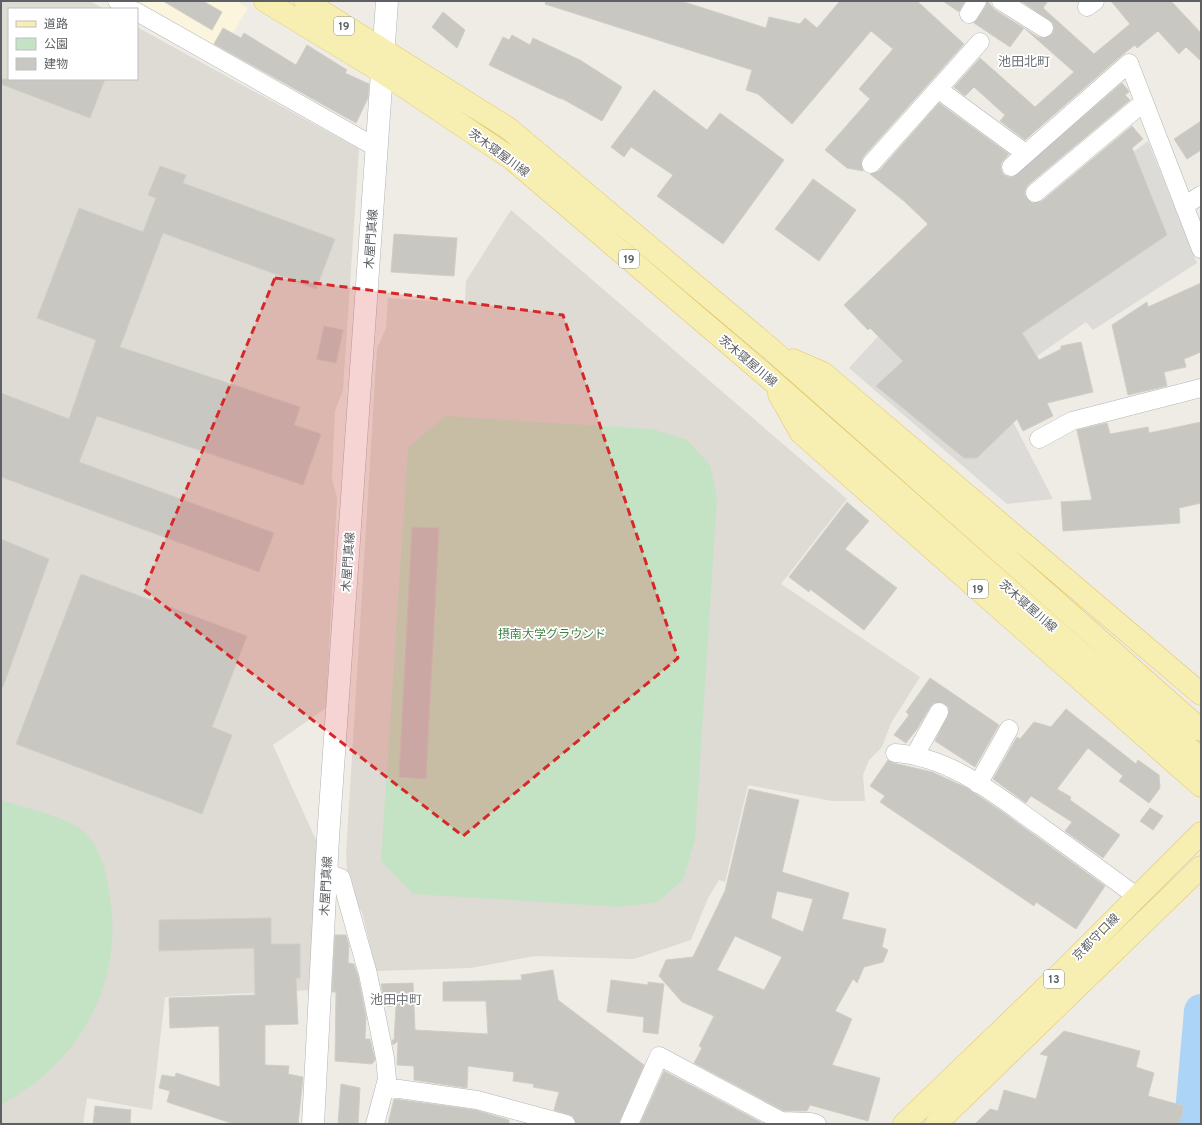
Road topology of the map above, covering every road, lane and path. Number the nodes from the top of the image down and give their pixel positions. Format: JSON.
{"nodes":[{"id":1,"x":117,"y":1,"type":"edge"},
{"id":2,"x":265,"y":1,"type":"edge"},
{"id":3,"x":305,"y":1,"type":"edge"},
{"id":4,"x":387,"y":1,"type":"edge"},
{"id":5,"x":1001,"y":1,"type":"edge"},
{"id":6,"x":129,"y":8,"type":"edge"},
{"id":7,"x":138,"y":13,"type":"edge"},
{"id":8,"x":1044,"y":28,"type":"dead end"},
{"id":9,"x":980,"y":42,"type":"dead end"},
{"id":10,"x":383,"y":50,"type":"junction"},
{"id":11,"x":382,"y":72,"type":"junction"},
{"id":12,"x":938,"y":89,"type":"junction"},
{"id":13,"x":1144,"y":102,"type":"junction"},
{"id":14,"x":377,"y":148,"type":"junction"},
{"id":15,"x":1025,"y":153,"type":"junction"},
{"id":16,"x":871,"y":164,"type":"dead end"},
{"id":17,"x":1011,"y":167,"type":"dead end"},
{"id":18,"x":1035,"y":193,"type":"dead end"},
{"id":19,"x":1201,"y":195,"type":"edge"},
{"id":20,"x":1184,"y":206,"type":"junction"},
{"id":21,"x":1201,"y":249,"type":"edge"},
{"id":22,"x":770,"y":349,"type":"junction"},
{"id":23,"x":770,"y":379,"type":"junction"},
{"id":24,"x":1201,"y":388,"type":"edge"},
{"id":25,"x":1039,"y":439,"type":"dead end"},
{"id":26,"x":1201,"y":694,"type":"edge"},
{"id":27,"x":939,"y":712,"type":"dead end"},
{"id":28,"x":1009,"y":729,"type":"dead end"},
{"id":29,"x":1201,"y":730,"type":"edge"},
{"id":30,"x":895,"y":753,"type":"dead end"},
{"id":31,"x":915,"y":755,"type":"junction"},
{"id":32,"x":1201,"y":759,"type":"edge"},
{"id":33,"x":978,"y":784,"type":"junction"},
{"id":34,"x":1201,"y":786,"type":"edge"},
{"id":35,"x":1201,"y":833,"type":"edge"},
{"id":36,"x":1200,"y":871,"type":"edge"},
{"id":37,"x":326,"y":872,"type":"junction"},
{"id":38,"x":1136,"y":896,"type":"junction"},
{"id":39,"x":390,"y":1087,"type":"junction"},
{"id":40,"x":313,"y":1124,"type":"edge"},
{"id":41,"x":375,"y":1124,"type":"edge"},
{"id":42,"x":566,"y":1124,"type":"edge"},
{"id":43,"x":630,"y":1124,"type":"edge"},
{"id":44,"x":817,"y":1124,"type":"edge"},
{"id":45,"x":904,"y":1124,"type":"edge"},
{"id":46,"x":936,"y":1124,"type":"edge"}],
"edges":[{"from":1,"to":6,"type":"street"},
{"from":2,"to":11,"type":"main road","name":"茨木寝屋川線","number":"19"},
{"from":3,"to":10,"type":"main road","name":"茨木寝屋川線","number":"19"},
{"from":4,"to":10,"type":"main road","name":"木屋門真線"},
{"from":5,"to":8,"type":"street"},
{"from":7,"to":14,"type":"street"},
{"from":9,"to":12,"type":"street"},
{"from":10,"to":11,"type":"main road","name":"木屋門真線"},
{"from":10,"to":22,"type":"main road","name":"茨木寝屋川線","number":"19"},
{"from":11,"to":14,"type":"main road","name":"木屋門真線"},
{"from":11,"to":23,"type":"main road","name":"茨木寝屋川線","number":"19"},
{"from":12,"to":15,"type":"street"},
{"from":12,"to":16,"type":"street"},
{"from":13,"to":15,"type":"street"},
{"from":13,"to":18,"type":"street"},
{"from":13,"to":20,"type":"street"},
{"from":14,"to":37,"type":"main road","name":"木屋門真線"},
{"from":15,"to":17,"type":"street"},
{"from":19,"to":20,"type":"street"},
{"from":20,"to":21,"type":"street"},
{"from":22,"to":26,"type":"main road","number":"19"},
{"from":22,"to":29,"type":"main road","name":"茨木寝屋川線","number":"19"},
{"from":23,"to":32,"type":"main road","name":"茨木寝屋川線","number":"19"},
{"from":23,"to":34,"type":"main road","number":"19"},
{"from":24,"to":25,"type":"street"},
{"from":27,"to":31,"type":"street"},
{"from":28,"to":33,"type":"street"},
{"from":30,"to":31,"type":"street"},
{"from":31,"to":33,"type":"street"},
{"from":33,"to":38,"type":"street"},
{"from":35,"to":38,"type":"main road","name":"京都守口線","number":"13"},
{"from":36,"to":46,"type":"main road","name":"京都守口線","number":"13"},
{"from":37,"to":39,"type":"street"},
{"from":37,"to":40,"type":"main road","name":"木屋門真線"},
{"from":38,"to":45,"type":"main road","name":"京都守口線","number":"13"},
{"from":39,"to":41,"type":"street"},
{"from":39,"to":42,"type":"street"},
{"from":43,"to":44,"type":"street"}]}
